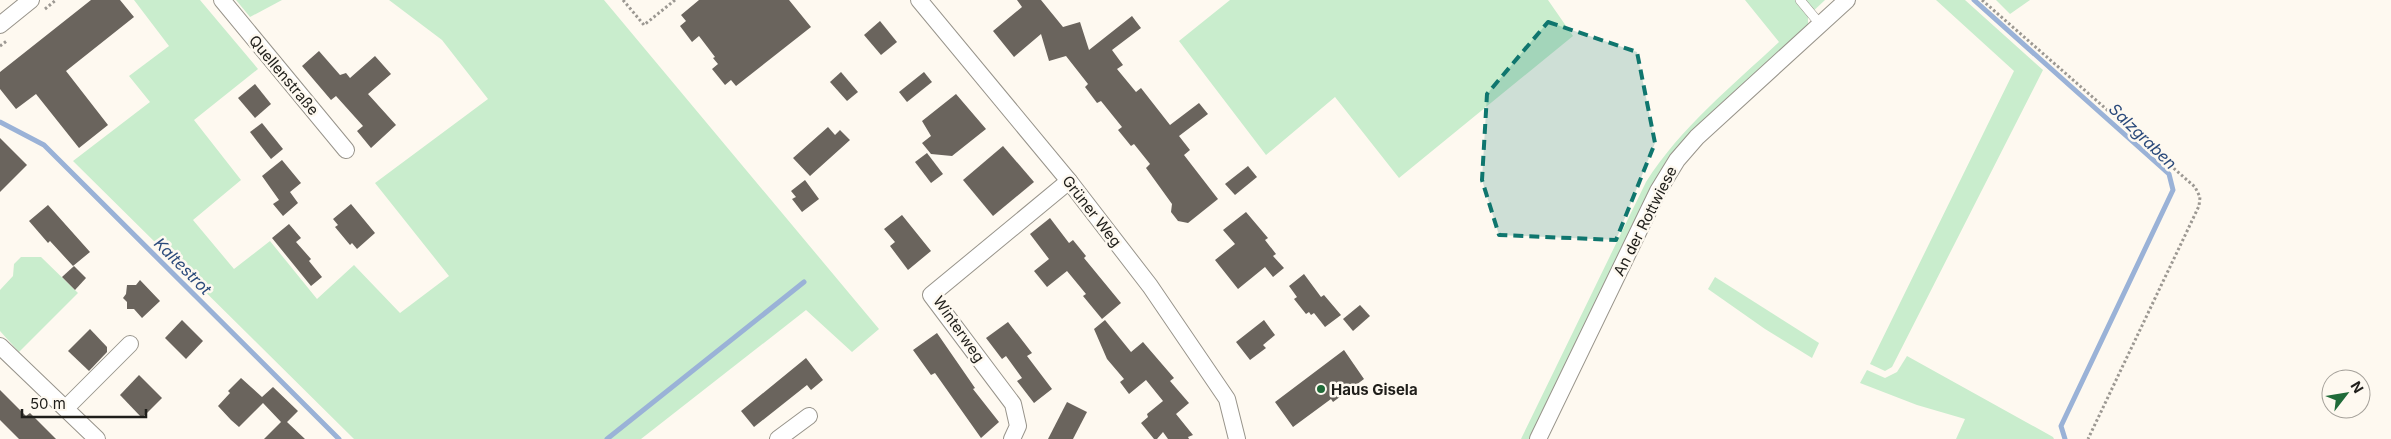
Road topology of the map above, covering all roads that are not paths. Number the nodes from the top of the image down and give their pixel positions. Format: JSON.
{"nodes":[{"id":1,"x":31,"y":0,"type":"edge"},
{"id":2,"x":222,"y":0,"type":"edge"},
{"id":3,"x":919,"y":0,"type":"edge"},
{"id":4,"x":1800,"y":0,"type":"edge"},
{"id":5,"x":1847,"y":0,"type":"edge"},
{"id":6,"x":1820,"y":24,"type":"junction"},
{"id":7,"x":0,"y":25,"type":"edge"},
{"id":8,"x":346,"y":150,"type":"dead end"},
{"id":9,"x":1069,"y":181,"type":"junction"},
{"id":10,"x":130,"y":344,"type":"dead end"},
{"id":11,"x":0,"y":346,"type":"edge"},
{"id":12,"x":66,"y":408,"type":"junction"},
{"id":13,"x":809,"y":416,"type":"dead end"},
{"id":14,"x":97,"y":439,"type":"edge"},
{"id":15,"x":778,"y":439,"type":"edge"},
{"id":16,"x":1012,"y":439,"type":"edge"},
{"id":17,"x":1237,"y":439,"type":"edge"},
{"id":18,"x":1538,"y":439,"type":"edge"}],
"edges":[{"from":1,"to":7,"type":"street"},
{"from":2,"to":8,"type":"street","name":"Quellenstraße"},
{"from":3,"to":9,"type":"street","name":"Grüner Weg"},
{"from":4,"to":6,"type":"lane"},
{"from":5,"to":6,"type":"street","name":"An der Rottwiese"},
{"from":6,"to":18,"type":"street","name":"An der Rottwiese"},
{"from":9,"to":16,"type":"street","name":"Winterweg"},
{"from":9,"to":17,"type":"street","name":"Grüner Weg"},
{"from":10,"to":12,"type":"street"},
{"from":11,"to":12,"type":"street"},
{"from":12,"to":14,"type":"street"},
{"from":13,"to":15,"type":"street"}]}
